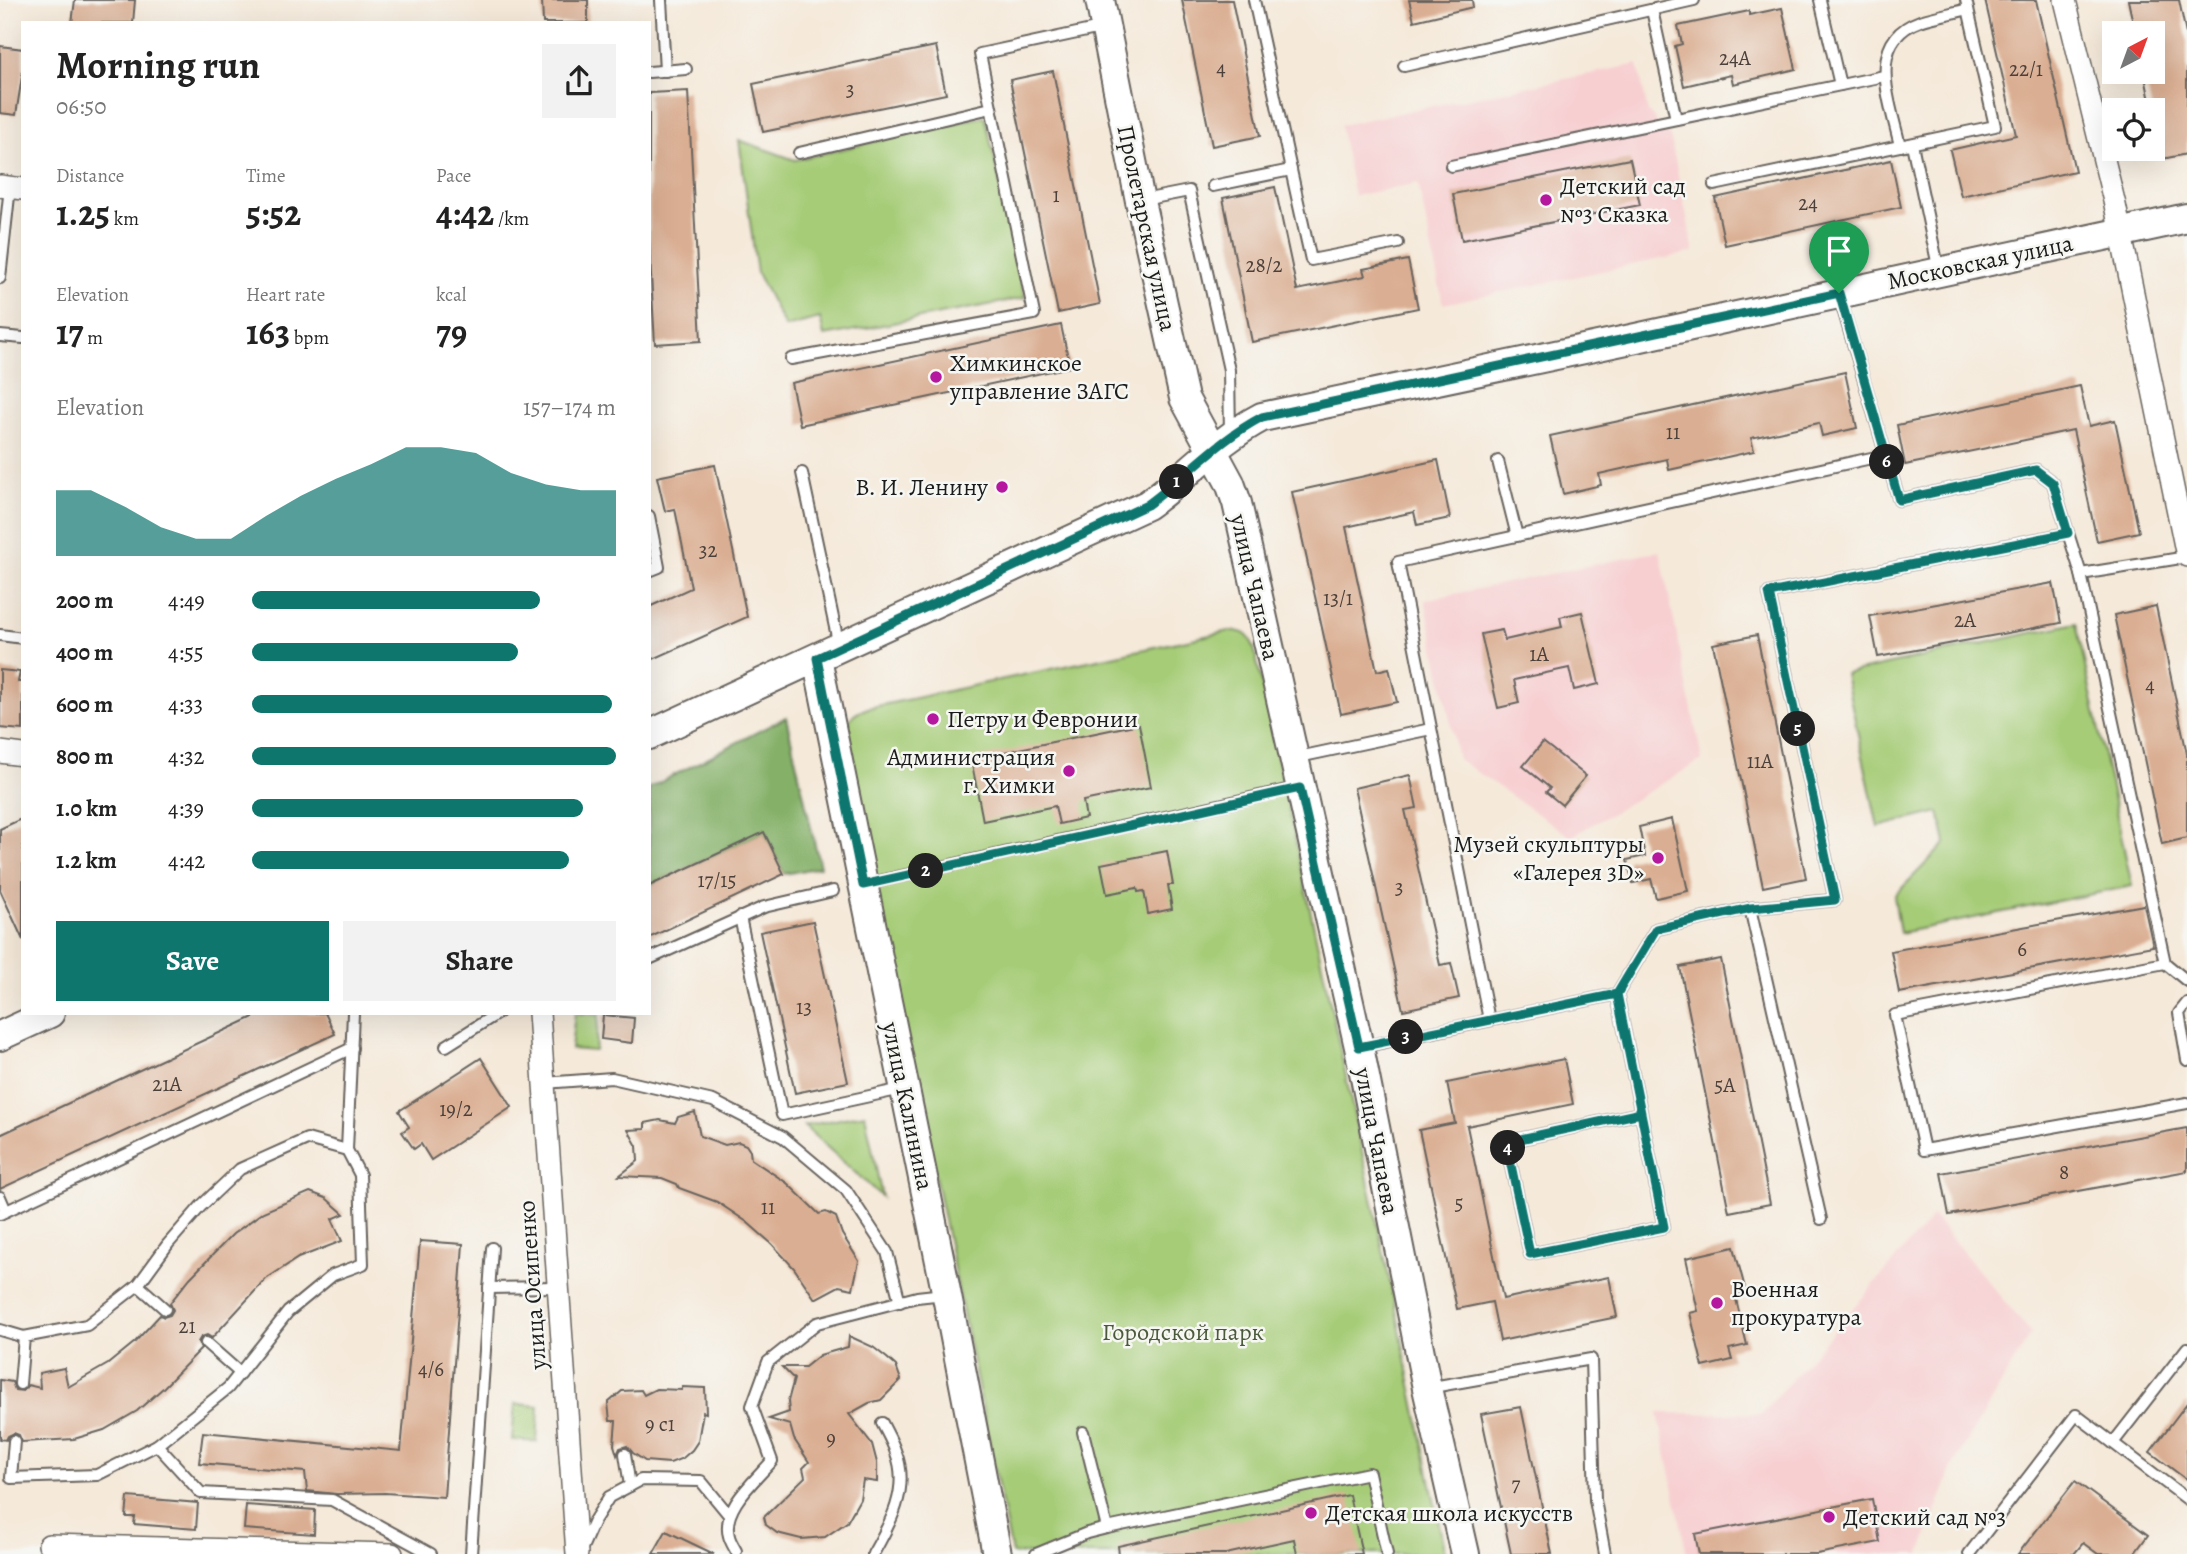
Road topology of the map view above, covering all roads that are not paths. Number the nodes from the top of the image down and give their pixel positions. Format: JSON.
{"nodes":[{"id":1,"x":661,"y":0,"type":"edge"},
{"id":2,"x":1254,"y":0,"type":"edge"},
{"id":3,"x":1694,"y":0,"type":"edge"},
{"id":4,"x":1820,"y":0,"type":"edge"},
{"id":5,"x":2065,"y":0,"type":"edge"},
{"id":6,"x":1967,"y":5,"type":"edge"},
{"id":7,"x":1652,"y":9,"type":"junction"},
{"id":8,"x":1102,"y":13,"type":"edge"},
{"id":9,"x":1404,"y":66,"type":"dead end"},
{"id":10,"x":686,"y":69,"type":"dead end"},
{"id":11,"x":664,"y":71,"type":"junction"},
{"id":12,"x":651,"y":72,"type":"edge"},
{"id":13,"x":1884,"y":76,"type":"junction"},
{"id":14,"x":1840,"y":85,"type":"junction"},
{"id":15,"x":991,"y":108,"type":"junction"},
{"id":16,"x":1676,"y":119,"type":"junction"},
{"id":17,"x":1906,"y":145,"type":"junction"},
{"id":18,"x":799,"y":153,"type":"dead end"},
{"id":19,"x":1451,"y":166,"type":"dead end"},
{"id":20,"x":1291,"y":170,"type":"junction"},
{"id":21,"x":1714,"y":185,"type":"dead end"},
{"id":22,"x":1213,"y":186,"type":"dead end"},
{"id":23,"x":11,"y":187,"type":"edge"},
{"id":24,"x":1140,"y":201,"type":"junction"},
{"id":25,"x":2187,"y":218,"type":"edge"},
{"id":26,"x":2120,"y":232,"type":"junction"},
{"id":27,"x":1398,"y":243,"type":"dead end"},
{"id":28,"x":1939,"y":271,"type":"junction"},
{"id":29,"x":0,"y":278,"type":"edge"},
{"id":30,"x":1839,"y":293,"type":"junction"},
{"id":31,"x":0,"y":336,"type":"edge"},
{"id":32,"x":21,"y":338,"type":"edge"},
{"id":33,"x":791,"y":359,"type":"dead end"},
{"id":34,"x":1221,"y":443,"type":"junction"},
{"id":35,"x":1885,"y":455,"type":"junction"},
{"id":36,"x":1498,"y":461,"type":"dead end"},
{"id":37,"x":802,"y":473,"type":"dead end"},
{"id":38,"x":2180,"y":488,"type":"edge"},
{"id":39,"x":651,"y":525,"type":"edge"},
{"id":40,"x":2068,"y":533,"type":"junction"},
{"id":41,"x":1517,"y":536,"type":"junction"},
{"id":42,"x":2187,"y":556,"type":"edge"},
{"id":43,"x":651,"y":570,"type":"edge"},
{"id":44,"x":2081,"y":574,"type":"junction"},
{"id":45,"x":0,"y":635,"type":"edge"},
{"id":46,"x":21,"y":638,"type":"edge"},
{"id":47,"x":828,"y":653,"type":"junction"},
{"id":48,"x":1431,"y":729,"type":"junction"},
{"id":49,"x":651,"y":735,"type":"edge"},
{"id":50,"x":0,"y":752,"type":"edge"},
{"id":51,"x":21,"y":755,"type":"edge"},
{"id":52,"x":1294,"y":758,"type":"junction"},
{"id":53,"x":1300,"y":788,"type":"junction"},
{"id":54,"x":863,"y":885,"type":"junction"},
{"id":55,"x":833,"y":891,"type":"dead end"},
{"id":56,"x":1751,"y":908,"type":"junction"},
{"id":57,"x":740,"y":917,"type":"junction"},
{"id":58,"x":651,"y":958,"type":"edge"},
{"id":59,"x":2165,"y":963,"type":"junction"},
{"id":60,"x":2187,"y":981,"type":"edge"},
{"id":61,"x":1617,"y":994,"type":"junction"},
{"id":62,"x":2187,"y":1003,"type":"edge"},
{"id":63,"x":46,"y":1015,"type":"edge"},
{"id":64,"x":353,"y":1015,"type":"edge"},
{"id":65,"x":495,"y":1015,"type":"edge"},
{"id":66,"x":539,"y":1015,"type":"edge"},
{"id":67,"x":2183,"y":1016,"type":"edge"},
{"id":68,"x":1489,"y":1020,"type":"junction"},
{"id":69,"x":0,"y":1036,"type":"edge"},
{"id":70,"x":446,"y":1046,"type":"dead end"},
{"id":71,"x":1359,"y":1047,"type":"junction"},
{"id":72,"x":352,"y":1048,"type":"junction"},
{"id":73,"x":2187,"y":1060,"type":"edge"},
{"id":74,"x":544,"y":1083,"type":"junction"},
{"id":75,"x":905,"y":1089,"type":"junction"},
{"id":76,"x":2187,"y":1103,"type":"edge"},
{"id":77,"x":1641,"y":1113,"type":"junction"},
{"id":78,"x":347,"y":1150,"type":"junction"},
{"id":79,"x":0,"y":1197,"type":"edge"},
{"id":80,"x":3,"y":1212,"type":"edge"},
{"id":81,"x":1821,"y":1219,"type":"dead end"},
{"id":82,"x":492,"y":1248,"type":"dead end"},
{"id":83,"x":138,"y":1285,"type":"junction"},
{"id":84,"x":558,"y":1287,"type":"junction"},
{"id":85,"x":489,"y":1288,"type":"junction"},
{"id":86,"x":947,"y":1293,"type":"junction"},
{"id":87,"x":900,"y":1302,"type":"junction"},
{"id":88,"x":165,"y":1309,"type":"dead end"},
{"id":89,"x":0,"y":1330,"type":"edge"},
{"id":90,"x":24,"y":1337,"type":"junction"},
{"id":91,"x":206,"y":1343,"type":"dead end"},
{"id":92,"x":2187,"y":1348,"type":"edge"},
{"id":93,"x":240,"y":1373,"type":"junction"},
{"id":94,"x":20,"y":1384,"type":"dead end"},
{"id":95,"x":1427,"y":1388,"type":"junction"},
{"id":96,"x":882,"y":1423,"type":"dead end"},
{"id":97,"x":1083,"y":1432,"type":"dead end"},
{"id":98,"x":14,"y":1441,"type":"dead end"},
{"id":99,"x":2113,"y":1443,"type":"junction"},
{"id":100,"x":157,"y":1445,"type":"junction"},
{"id":101,"x":625,"y":1454,"type":"dead end"},
{"id":102,"x":630,"y":1486,"type":"junction"},
{"id":103,"x":2187,"y":1499,"type":"edge"},
{"id":104,"x":729,"y":1515,"type":"junction"},
{"id":105,"x":1107,"y":1528,"type":"junction"},
{"id":106,"x":49,"y":1545,"type":"dead end"},
{"id":107,"x":738,"y":1553,"type":"edge"},
{"id":108,"x":392,"y":1554,"type":"edge"},
{"id":109,"x":431,"y":1554,"type":"edge"},
{"id":110,"x":471,"y":1554,"type":"edge"},
{"id":111,"x":578,"y":1554,"type":"edge"},
{"id":112,"x":873,"y":1554,"type":"edge"},
{"id":113,"x":998,"y":1554,"type":"edge"},
{"id":114,"x":1035,"y":1554,"type":"edge"},
{"id":115,"x":1387,"y":1554,"type":"edge"},
{"id":116,"x":1465,"y":1554,"type":"edge"},
{"id":117,"x":1605,"y":1554,"type":"edge"},
{"id":118,"x":1969,"y":1554,"type":"edge"}],
"edges":[{"from":1,"to":11,"type":"lane"},
{"from":2,"to":20,"type":"lane"},
{"from":3,"to":7,"type":"lane"},
{"from":4,"to":14,"type":"lane"},
{"from":5,"to":26,"type":"street"},
{"from":6,"to":13,"type":"lane"},
{"from":6,"to":17,"type":"lane"},
{"from":7,"to":9,"type":"lane"},
{"from":7,"to":16,"type":"lane"},
{"from":8,"to":15,"type":"lane"},
{"from":8,"to":24,"type":"street","name":"Пролетарская улица"},
{"from":10,"to":11,"type":"lane"},
{"from":11,"to":12,"type":"lane"},
{"from":13,"to":14,"type":"lane"},
{"from":13,"to":17,"type":"lane"},
{"from":14,"to":16,"type":"lane"},
{"from":15,"to":18,"type":"lane"},
{"from":15,"to":33,"type":"lane"},
{"from":16,"to":19,"type":"lane"},
{"from":17,"to":21,"type":"lane"},
{"from":17,"to":28,"type":"lane"},
{"from":20,"to":22,"type":"lane"},
{"from":20,"to":27,"type":"lane"},
{"from":23,"to":29,"type":"lane"},
{"from":24,"to":34,"type":"street","name":"Пролетарская улица"},
{"from":24,"to":34,"type":"lane"},
{"from":25,"to":26,"type":"street","name":"Московская улица"},
{"from":26,"to":28,"type":"street","name":"Московская улица"},
{"from":26,"to":38,"type":"street"},
{"from":28,"to":30,"type":"street","name":"Московская улица"},
{"from":30,"to":34,"type":"street","name":"Московская улица"},
{"from":30,"to":35,"type":"lane"},
{"from":31,"to":32,"type":"lane"},
{"from":34,"to":47,"type":"street","name":"Московская улица"},
{"from":34,"to":52,"type":"street","name":"улица Чапаева"},
{"from":35,"to":40,"type":"lane"},
{"from":35,"to":41,"type":"lane"},
{"from":36,"to":41,"type":"lane"},
{"from":37,"to":47,"type":"lane"},
{"from":38,"to":42,"type":"street"},
{"from":39,"to":43,"type":"lane"},
{"from":40,"to":44,"type":"lane"},
{"from":40,"to":56,"type":"lane"},
{"from":41,"to":48,"type":"lane"},
{"from":42,"to":44,"type":"lane"},
{"from":44,"to":59,"type":"lane"},
{"from":45,"to":46,"type":"lane"},
{"from":47,"to":49,"type":"street","name":"Московская улица"},
{"from":47,"to":54,"type":"street","name":"улица Калинина"},
{"from":48,"to":52,"type":"lane"},
{"from":48,"to":68,"type":"lane"},
{"from":50,"to":51,"type":"street"},
{"from":52,"to":53,"type":"street","name":"улица Чапаева"},
{"from":53,"to":54,"type":"lane"},
{"from":53,"to":71,"type":"street","name":"улица Чапаева"},
{"from":54,"to":75,"type":"street","name":"улица Калинина"},
{"from":55,"to":57,"type":"lane"},
{"from":56,"to":61,"type":"lane"},
{"from":56,"to":81,"type":"lane"},
{"from":57,"to":58,"type":"lane"},
{"from":57,"to":75,"type":"lane"},
{"from":59,"to":60,"type":"lane"},
{"from":59,"to":76,"type":"lane"},
{"from":61,"to":68,"type":"lane"},
{"from":61,"to":77,"type":"lane"},
{"from":62,"to":67,"type":"lane"},
{"from":63,"to":69,"type":"street"},
{"from":64,"to":72,"type":"lane"},
{"from":65,"to":70,"type":"lane"},
{"from":66,"to":74,"type":"street","name":"улица Осипенко"},
{"from":67,"to":73,"type":"lane"},
{"from":68,"to":71,"type":"lane"},
{"from":71,"to":95,"type":"street","name":"улица Чапаева"},
{"from":72,"to":78,"type":"lane"},
{"from":72,"to":80,"type":"lane"},
{"from":74,"to":84,"type":"street","name":"улица Осипенко"},
{"from":74,"to":87,"type":"lane"},
{"from":75,"to":86,"type":"street","name":"улица Калинина"},
{"from":77,"to":77,"type":"lane"},
{"from":78,"to":83,"type":"lane"},
{"from":78,"to":93,"type":"lane"},
{"from":79,"to":80,"type":"lane"},
{"from":82,"to":85,"type":"lane"},
{"from":83,"to":88,"type":"lane"},
{"from":83,"to":90,"type":"lane"},
{"from":84,"to":85,"type":"lane"},
{"from":84,"to":111,"type":"street","name":"улица Осипенко"},
{"from":85,"to":110,"type":"lane"},
{"from":86,"to":87,"type":"lane"},
{"from":86,"to":113,"type":"street","name":"улица Калинина"},
{"from":87,"to":104,"type":"lane"},
{"from":89,"to":90,"type":"lane"},
{"from":90,"to":94,"type":"lane"},
{"from":91,"to":93,"type":"lane"},
{"from":92,"to":99,"type":"lane"},
{"from":93,"to":100,"type":"lane"},
{"from":95,"to":116,"type":"street","name":"улица Чапаева"},
{"from":95,"to":117,"type":"lane"},
{"from":96,"to":112,"type":"lane"},
{"from":97,"to":105,"type":"lane"},
{"from":98,"to":100,"type":"lane"},
{"from":99,"to":103,"type":"lane"},
{"from":99,"to":118,"type":"lane"},
{"from":100,"to":109,"type":"lane"},
{"from":101,"to":102,"type":"lane"},
{"from":102,"to":104,"type":"lane"},
{"from":102,"to":111,"type":"lane"},
{"from":104,"to":107,"type":"lane"},
{"from":105,"to":114,"type":"lane"},
{"from":105,"to":115,"type":"lane"},
{"from":106,"to":108,"type":"street"}]}
